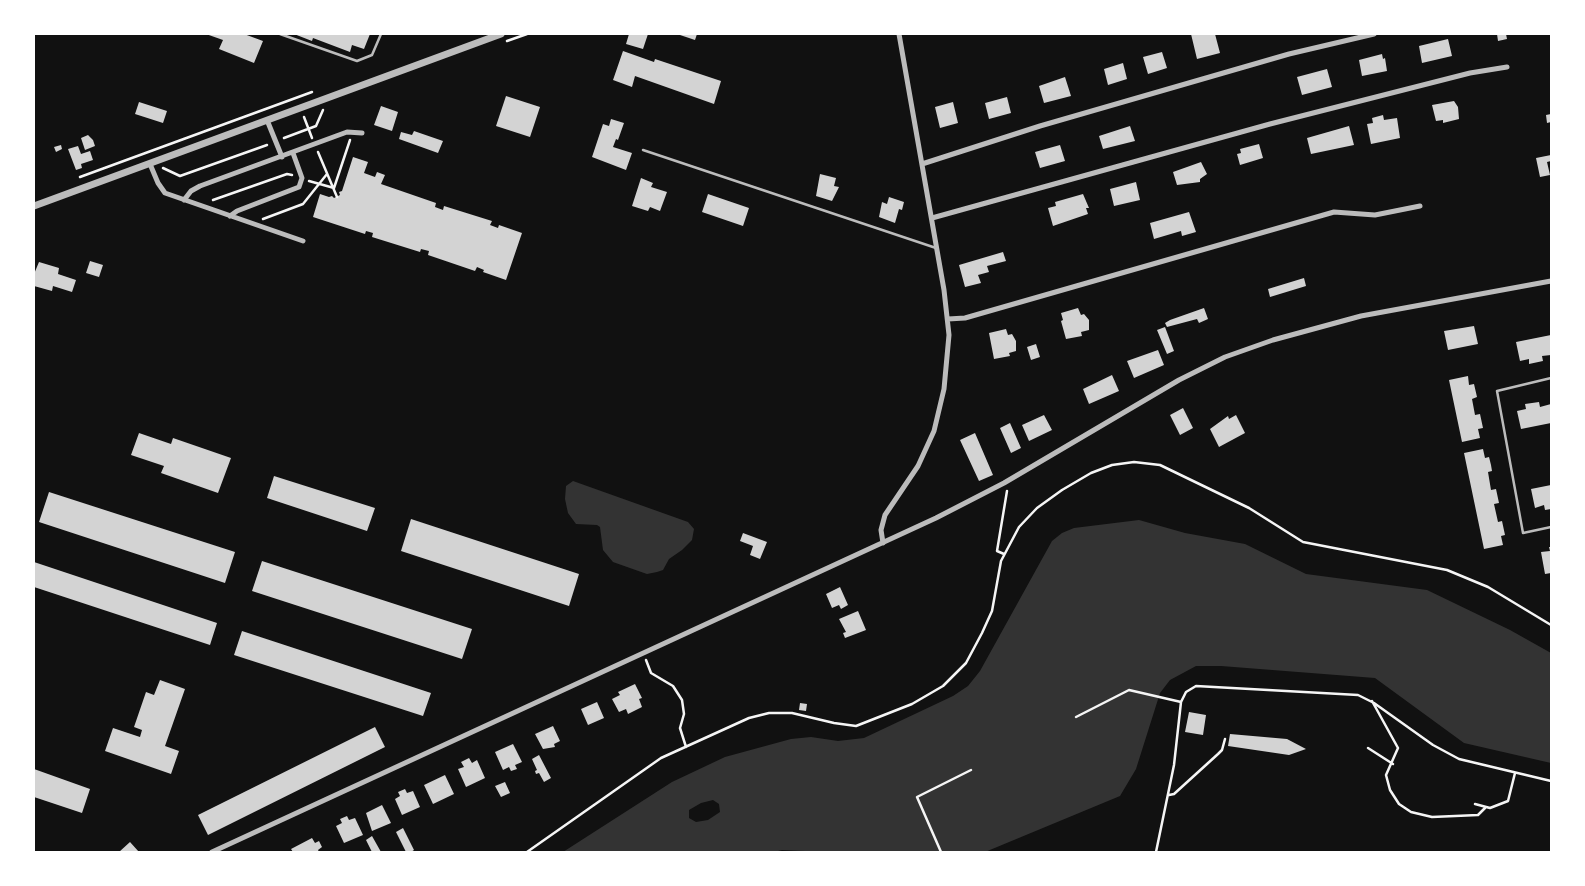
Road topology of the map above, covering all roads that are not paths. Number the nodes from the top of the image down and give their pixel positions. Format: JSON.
{"nodes":[{"id":1,"x":280,"y":34,"type":"edge"},
{"id":2,"x":381,"y":34,"type":"edge"},
{"id":3,"x":501,"y":34,"type":"edge"},
{"id":4,"x":898,"y":34,"type":"edge"},
{"id":5,"x":1374,"y":34,"type":"edge"},
{"id":6,"x":1506,"y":67,"type":"dead end"},
{"id":7,"x":267,"y":120,"type":"junction"},
{"id":8,"x":362,"y":133,"type":"dead end"},
{"id":9,"x":643,"y":150,"type":"dead end"},
{"id":10,"x":293,"y":153,"type":"junction"},
{"id":11,"x":282,"y":156,"type":"junction"},
{"id":12,"x":150,"y":164,"type":"junction"},
{"id":13,"x":922,"y":164,"type":"junction"},
{"id":14,"x":184,"y":200,"type":"junction"},
{"id":15,"x":34,"y":206,"type":"edge"},
{"id":16,"x":1420,"y":206,"type":"dead end"},
{"id":17,"x":230,"y":216,"type":"junction"},
{"id":18,"x":932,"y":218,"type":"junction"},
{"id":19,"x":303,"y":241,"type":"dead end"},
{"id":20,"x":938,"y":249,"type":"junction"},
{"id":21,"x":1551,"y":281,"type":"edge"},
{"id":22,"x":948,"y":319,"type":"junction"},
{"id":23,"x":1551,"y":378,"type":"edge"},
{"id":24,"x":1551,"y":527,"type":"edge"},
{"id":25,"x":883,"y":543,"type":"junction"},
{"id":26,"x":212,"y":852,"type":"edge"}],
"edges":[{"from":1,"to":2,"type":"lane"},
{"from":3,"to":7,"type":"street"},
{"from":4,"to":13,"type":"street"},
{"from":5,"to":13,"type":"street"},
{"from":6,"to":18,"type":"street"},
{"from":7,"to":11,"type":"street"},
{"from":7,"to":12,"type":"street"},
{"from":8,"to":10,"type":"street"},
{"from":9,"to":20,"type":"lane"},
{"from":10,"to":11,"type":"street"},
{"from":10,"to":17,"type":"street"},
{"from":11,"to":14,"type":"street"},
{"from":12,"to":14,"type":"street"},
{"from":12,"to":15,"type":"street"},
{"from":13,"to":18,"type":"street"},
{"from":14,"to":17,"type":"street"},
{"from":16,"to":22,"type":"street"},
{"from":17,"to":19,"type":"street"},
{"from":18,"to":20,"type":"street"},
{"from":20,"to":22,"type":"street"},
{"from":21,"to":25,"type":"street"},
{"from":22,"to":25,"type":"street"},
{"from":23,"to":24,"type":"lane"},
{"from":25,"to":26,"type":"street"}]}
